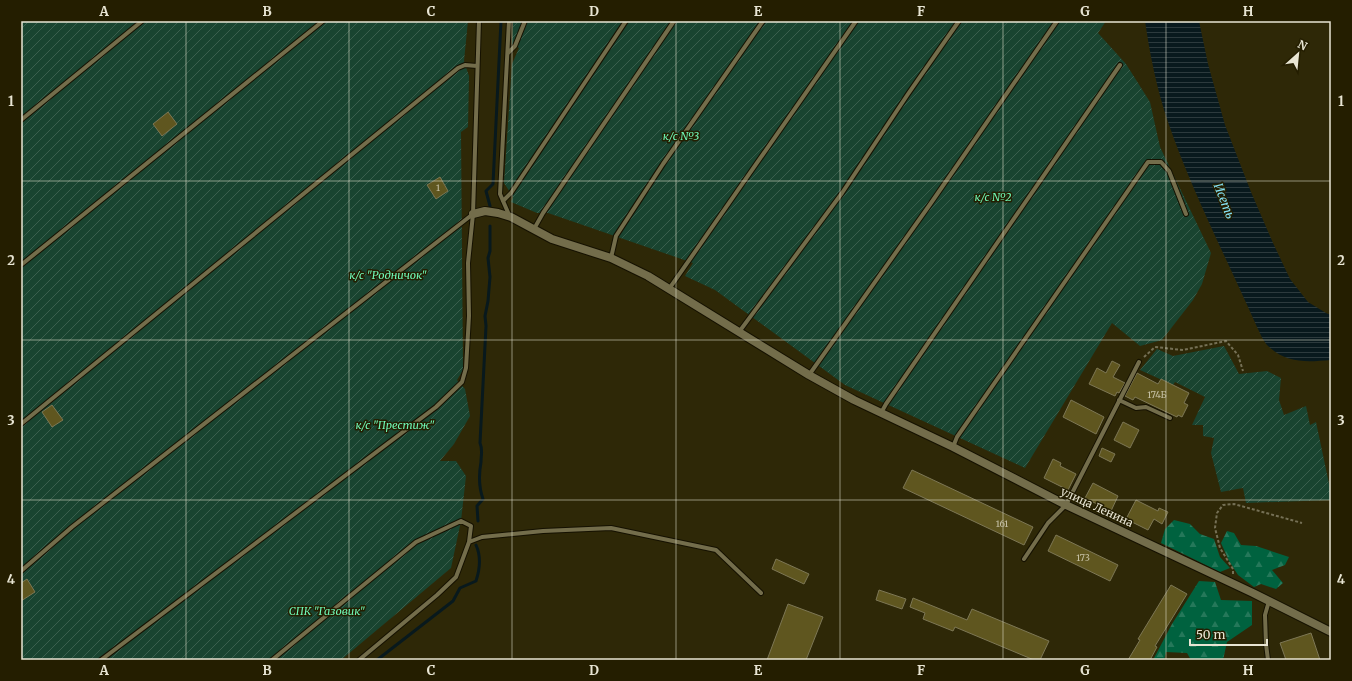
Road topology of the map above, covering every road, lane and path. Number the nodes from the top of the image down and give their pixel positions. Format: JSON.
{"nodes":[{"id":1,"x":142,"y":21,"type":"edge"},
{"id":2,"x":323,"y":21,"type":"edge"},
{"id":3,"x":480,"y":21,"type":"edge"},
{"id":4,"x":509,"y":21,"type":"edge"},
{"id":5,"x":525,"y":21,"type":"edge"},
{"id":6,"x":626,"y":21,"type":"edge"},
{"id":7,"x":674,"y":21,"type":"edge"},
{"id":8,"x":763,"y":21,"type":"edge"},
{"id":9,"x":856,"y":21,"type":"edge"},
{"id":10,"x":959,"y":21,"type":"edge"},
{"id":11,"x":1057,"y":21,"type":"edge"},
{"id":12,"x":508,"y":54,"type":"junction"},
{"id":13,"x":1120,"y":65,"type":"dead end"},
{"id":14,"x":478,"y":66,"type":"junction"},
{"id":15,"x":21,"y":120,"type":"edge"},
{"id":16,"x":503,"y":201,"type":"junction"},
{"id":17,"x":473,"y":214,"type":"junction"},
{"id":18,"x":1186,"y":214,"type":"dead end"},
{"id":19,"x":511,"y":217,"type":"junction"},
{"id":20,"x":534,"y":230,"type":"junction"},
{"id":21,"x":611,"y":258,"type":"junction"},
{"id":22,"x":21,"y":265,"type":"edge"},
{"id":23,"x":669,"y":289,"type":"junction"},
{"id":24,"x":739,"y":332,"type":"junction"},
{"id":25,"x":1139,"y":362,"type":"joint"},
{"id":26,"x":1244,"y":371,"type":"dead end"},
{"id":27,"x":809,"y":375,"type":"junction"},
{"id":28,"x":1119,"y":400,"type":"junction"},
{"id":29,"x":881,"y":413,"type":"junction"},
{"id":30,"x":1170,"y":418,"type":"dead end"},
{"id":31,"x":21,"y":424,"type":"edge"},
{"id":32,"x":953,"y":447,"type":"junction"},
{"id":33,"x":1066,"y":505,"type":"junction"},
{"id":34,"x":1302,"y":523,"type":"dead end"},
{"id":35,"x":469,"y":542,"type":"junction"},
{"id":36,"x":1024,"y":559,"type":"dead end"},
{"id":37,"x":21,"y":571,"type":"edge"},
{"id":38,"x":1233,"y":583,"type":"junction"},
{"id":39,"x":761,"y":593,"type":"dead end"},
{"id":40,"x":1269,"y":601,"type":"junction"},
{"id":41,"x":1331,"y":632,"type":"edge"},
{"id":42,"x":101,"y":660,"type":"edge"},
{"id":43,"x":272,"y":660,"type":"edge"},
{"id":44,"x":359,"y":660,"type":"edge"},
{"id":45,"x":1268,"y":660,"type":"edge"}],
"edges":[{"from":1,"to":15,"type":"lane"},
{"from":2,"to":22,"type":"lane"},
{"from":3,"to":14,"type":"lane"},
{"from":4,"to":12,"type":"lane"},
{"from":5,"to":12,"type":"lane"},
{"from":6,"to":16,"type":"lane"},
{"from":7,"to":20,"type":"lane"},
{"from":8,"to":21,"type":"lane"},
{"from":9,"to":23,"type":"lane"},
{"from":10,"to":24,"type":"lane"},
{"from":11,"to":27,"type":"lane"},
{"from":12,"to":16,"type":"lane"},
{"from":13,"to":29,"type":"lane"},
{"from":14,"to":17,"type":"lane"},
{"from":14,"to":31,"type":"lane"},
{"from":16,"to":19,"type":"lane"},
{"from":17,"to":19,"type":"street","name":"улица Ленина"},
{"from":17,"to":37,"type":"lane"},
{"from":17,"to":42,"type":"lane"},
{"from":18,"to":32,"type":"lane"},
{"from":19,"to":20,"type":"street","name":"улица Ленина"},
{"from":20,"to":21,"type":"street","name":"улица Ленина"},
{"from":21,"to":23,"type":"street","name":"улица Ленина"},
{"from":23,"to":24,"type":"street","name":"улица Ленина"},
{"from":24,"to":27,"type":"street","name":"улица Ленина"},
{"from":25,"to":26,"type":"path"},
{"from":25,"to":28,"type":"lane"},
{"from":27,"to":29,"type":"street","name":"улица Ленина"},
{"from":28,"to":30,"type":"lane"},
{"from":28,"to":33,"type":"lane"},
{"from":29,"to":32,"type":"street","name":"улица Ленина"},
{"from":32,"to":33,"type":"street","name":"улица Ленина"},
{"from":33,"to":36,"type":"lane"},
{"from":33,"to":38,"type":"street","name":"улица Ленина"},
{"from":34,"to":38,"type":"path"},
{"from":35,"to":39,"type":"lane"},
{"from":35,"to":43,"type":"lane"},
{"from":35,"to":44,"type":"lane"},
{"from":38,"to":40,"type":"street","name":"улица Ленина"},
{"from":40,"to":41,"type":"street","name":"улица Ленина"},
{"from":40,"to":45,"type":"lane"}]}
